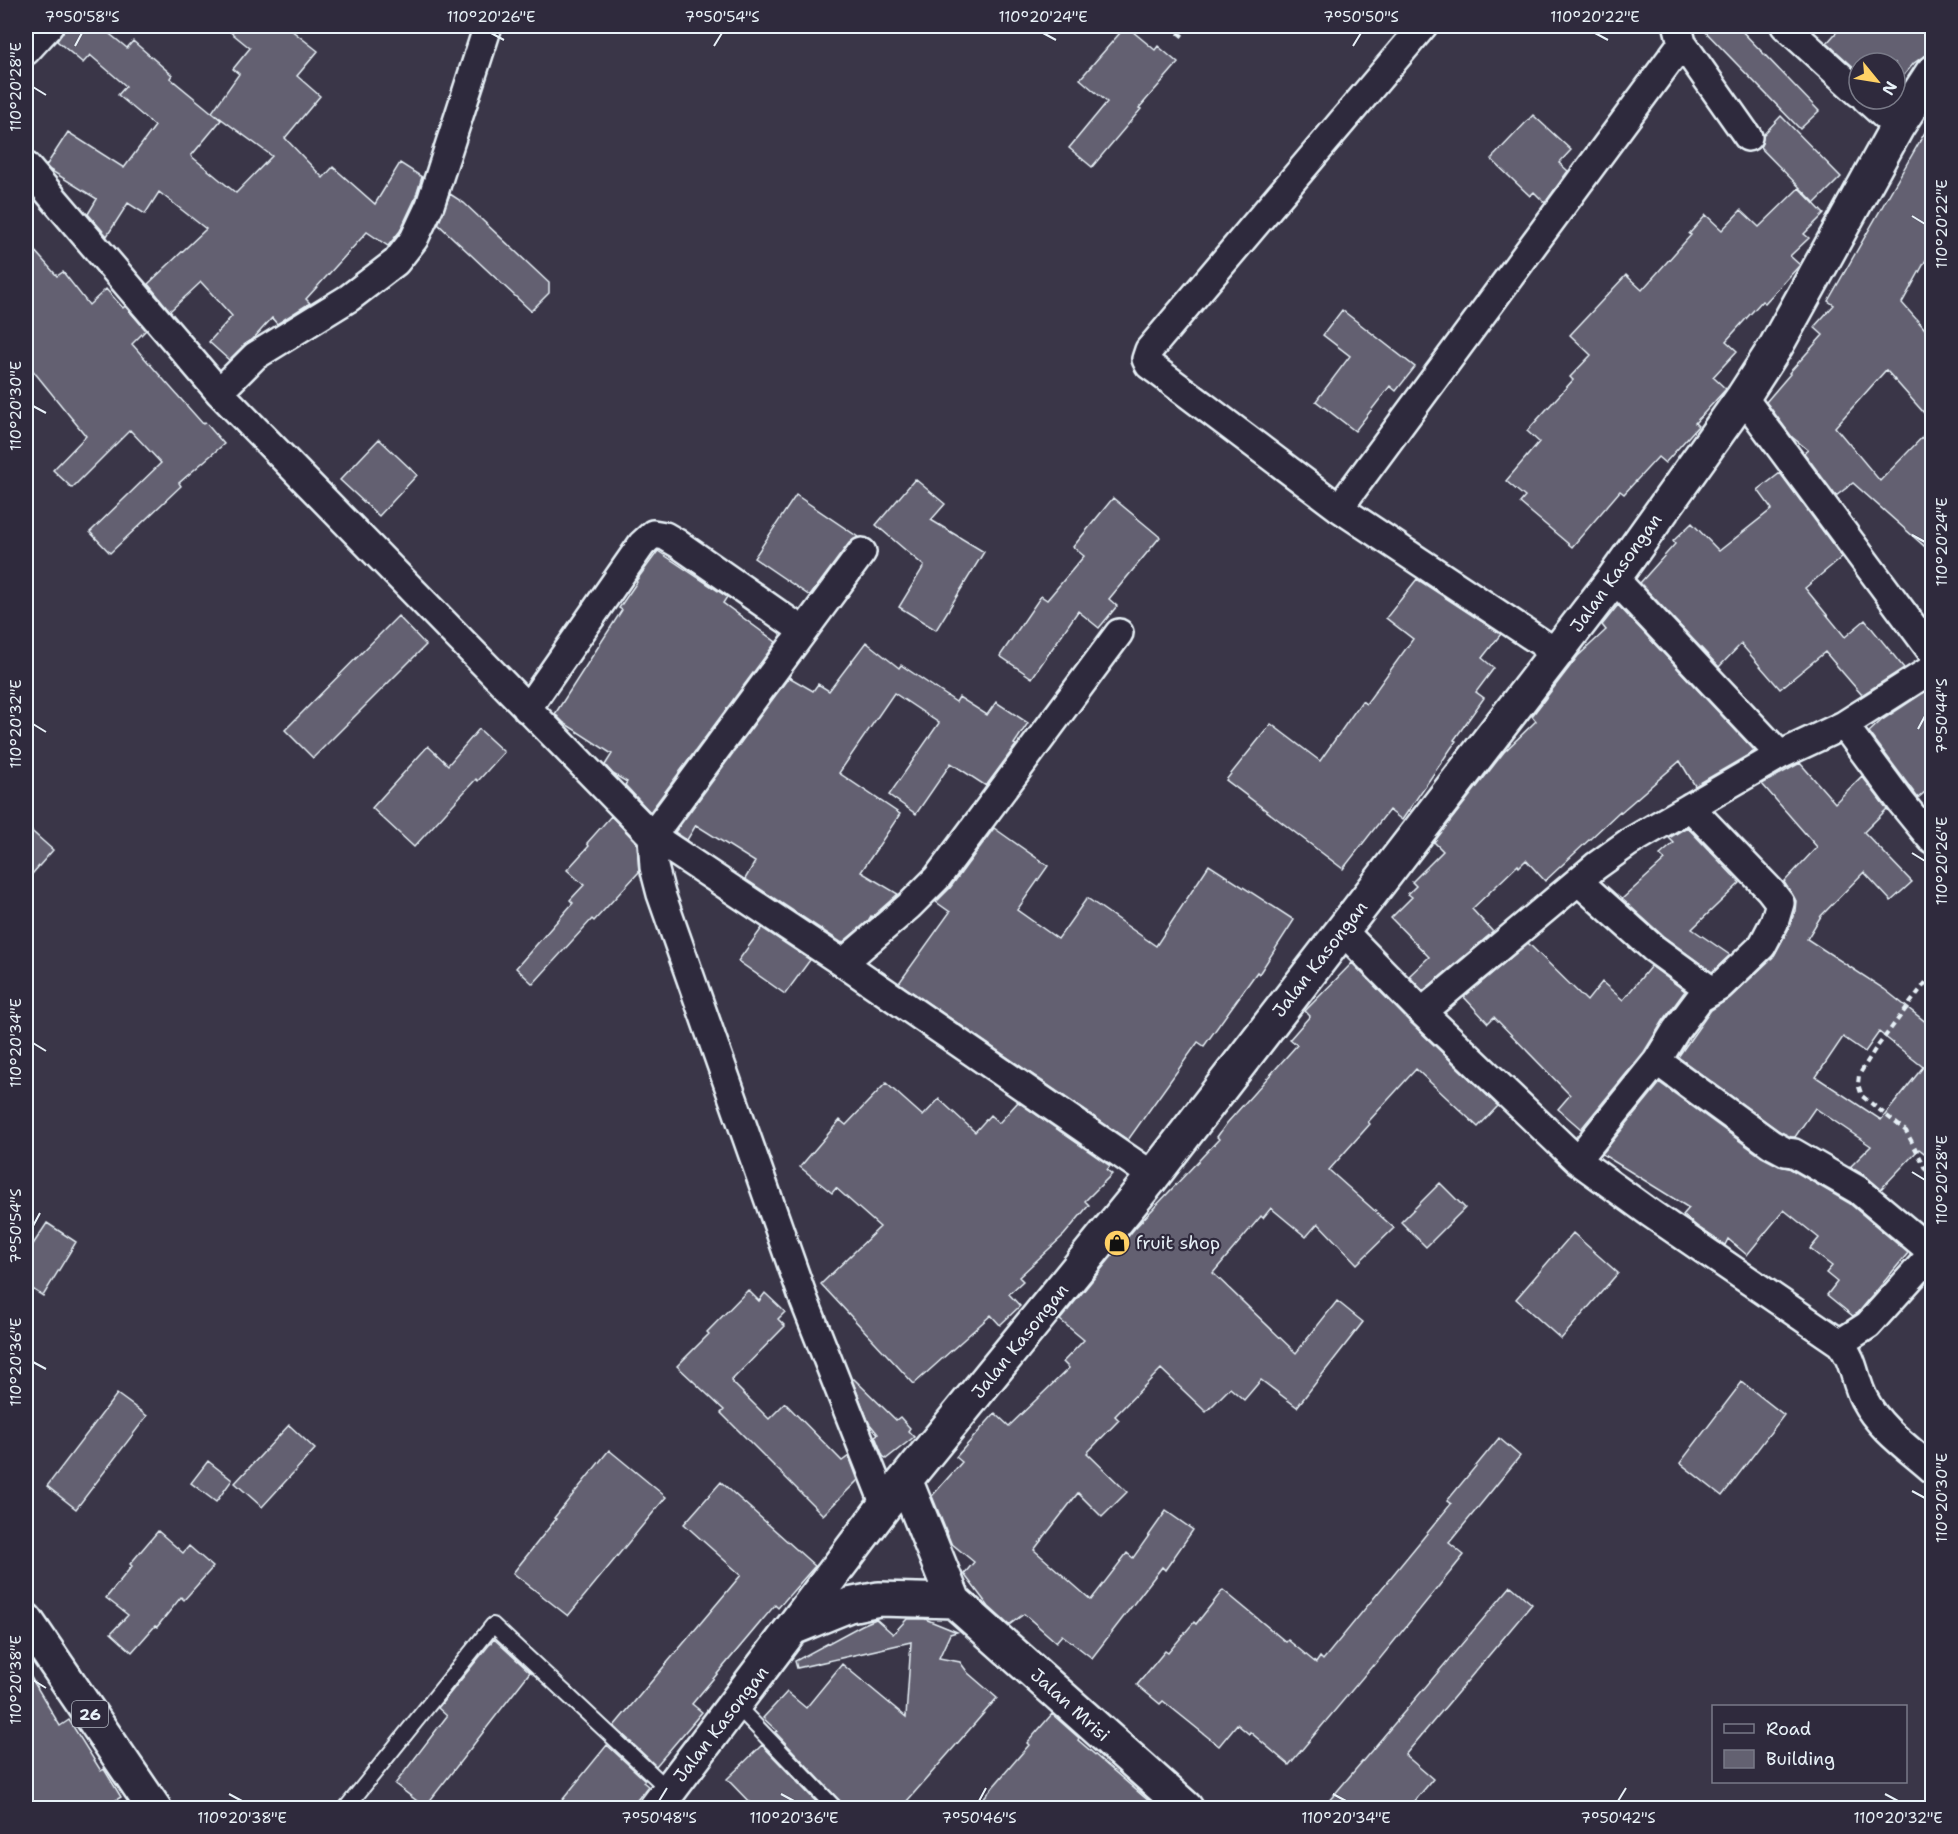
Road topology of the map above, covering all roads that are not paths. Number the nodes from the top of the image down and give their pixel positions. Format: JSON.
{"nodes":[{"id":1,"x":49,"y":26,"type":"edge"},
{"id":2,"x":488,"y":26,"type":"edge"},
{"id":3,"x":1424,"y":26,"type":"edge"},
{"id":4,"x":1785,"y":26,"type":"edge"},
{"id":5,"x":1680,"y":34,"type":"edge"},
{"id":6,"x":26,"y":51,"type":"edge"},
{"id":7,"x":1932,"y":73,"type":"edge"},
{"id":8,"x":1847,"y":82,"type":"edge"},
{"id":9,"x":1879,"y":111,"type":"edge"},
{"id":10,"x":1897,"y":127,"type":"junction"},
{"id":11,"x":1748,"y":137,"type":"dead end"},
{"id":12,"x":26,"y":166,"type":"edge"},
{"id":13,"x":219,"y":392,"type":"junction"},
{"id":14,"x":1743,"y":397,"type":"junction"},
{"id":15,"x":1339,"y":508,"type":"junction"},
{"id":16,"x":862,"y":552,"type":"dead end"},
{"id":17,"x":1614,"y":578,"type":"junction"},
{"id":18,"x":803,"y":631,"type":"junction"},
{"id":19,"x":1119,"y":633,"type":"dead end"},
{"id":20,"x":1932,"y":652,"type":"edge"},
{"id":21,"x":1557,"y":653,"type":"junction"},
{"id":22,"x":1932,"y":669,"type":"edge"},
{"id":23,"x":526,"y":709,"type":"junction"},
{"id":24,"x":1844,"y":725,"type":"junction"},
{"id":25,"x":1780,"y":755,"type":"junction"},
{"id":26,"x":1690,"y":807,"type":"junction"},
{"id":27,"x":652,"y":836,"type":"junction"},
{"id":28,"x":1932,"y":840,"type":"edge"},
{"id":29,"x":1578,"y":881,"type":"junction"},
{"id":30,"x":1342,"y":930,"type":"junction"},
{"id":31,"x":843,"y":963,"type":"junction"},
{"id":32,"x":1712,"y":992,"type":"junction"},
{"id":33,"x":1422,"y":1012,"type":"junction"},
{"id":34,"x":1658,"y":1061,"type":"junction"},
{"id":35,"x":1577,"y":1161,"type":"junction"},
{"id":36,"x":1153,"y":1176,"type":"junction"},
{"id":37,"x":1932,"y":1253,"type":"edge"},
{"id":38,"x":1840,"y":1343,"type":"junction"},
{"id":39,"x":1932,"y":1469,"type":"edge"},
{"id":40,"x":895,"y":1494,"type":"junction"},
{"id":41,"x":954,"y":1601,"type":"junction"},
{"id":42,"x":26,"y":1620,"type":"edge"},
{"id":43,"x":795,"y":1627,"type":"junction"},
{"id":44,"x":736,"y":1705,"type":"junction"},
{"id":45,"x":662,"y":1799,"type":"edge"},
{"id":46,"x":154,"y":1809,"type":"edge"},
{"id":47,"x":346,"y":1809,"type":"edge"},
{"id":48,"x":835,"y":1809,"type":"edge"},
{"id":49,"x":1186,"y":1809,"type":"edge"}],
"edges":[{"from":1,"to":6,"type":"street"},
{"from":2,"to":13,"type":"street"},
{"from":3,"to":15,"type":"street"},
{"from":4,"to":8,"type":"street"},
{"from":5,"to":11,"type":"street"},
{"from":5,"to":15,"type":"street"},
{"from":7,"to":10,"type":"main road","name":"Jalan Kasongan"},
{"from":9,"to":10,"type":"street"},
{"from":10,"to":14,"type":"main road","name":"Jalan Kasongan"},
{"from":12,"to":13,"type":"street"},
{"from":13,"to":23,"type":"street"},
{"from":14,"to":17,"type":"main road","name":"Jalan Kasongan"},
{"from":14,"to":20,"type":"street"},
{"from":15,"to":21,"type":"street"},
{"from":16,"to":18,"type":"street"},
{"from":17,"to":21,"type":"main road","name":"Jalan Kasongan"},
{"from":17,"to":25,"type":"street"},
{"from":18,"to":23,"type":"street"},
{"from":18,"to":27,"type":"street"},
{"from":19,"to":31,"type":"street"},
{"from":21,"to":30,"type":"main road","name":"Jalan Kasongan"},
{"from":22,"to":24,"type":"street"},
{"from":23,"to":27,"type":"street"},
{"from":24,"to":25,"type":"street"},
{"from":24,"to":28,"type":"street"},
{"from":25,"to":26,"type":"street"},
{"from":26,"to":29,"type":"street"},
{"from":26,"to":32,"type":"street"},
{"from":27,"to":31,"type":"street"},
{"from":27,"to":40,"type":"street"},
{"from":29,"to":32,"type":"street"},
{"from":29,"to":33,"type":"street"},
{"from":30,"to":33,"type":"street"},
{"from":30,"to":36,"type":"main road","name":"Jalan Kasongan"},
{"from":31,"to":36,"type":"street"},
{"from":32,"to":34,"type":"street"},
{"from":33,"to":35,"type":"street"},
{"from":34,"to":35,"type":"street"},
{"from":34,"to":37,"type":"street"},
{"from":35,"to":38,"type":"street"},
{"from":36,"to":40,"type":"main road","name":"Jalan Kasongan"},
{"from":37,"to":38,"type":"street"},
{"from":38,"to":39,"type":"street"},
{"from":40,"to":41,"type":"main road"},
{"from":40,"to":43,"type":"main road","name":"Jalan Kasongan"},
{"from":41,"to":43,"type":"main road"},
{"from":41,"to":49,"type":"main road","name":"Jalan Mrisi"},
{"from":42,"to":46,"type":"main road","number":"26"},
{"from":43,"to":44,"type":"main road","name":"Jalan Kasongan"},
{"from":44,"to":45,"type":"main road","name":"Jalan Kasongan"},
{"from":44,"to":48,"type":"lane"},
{"from":45,"to":47,"type":"lane"}]}
